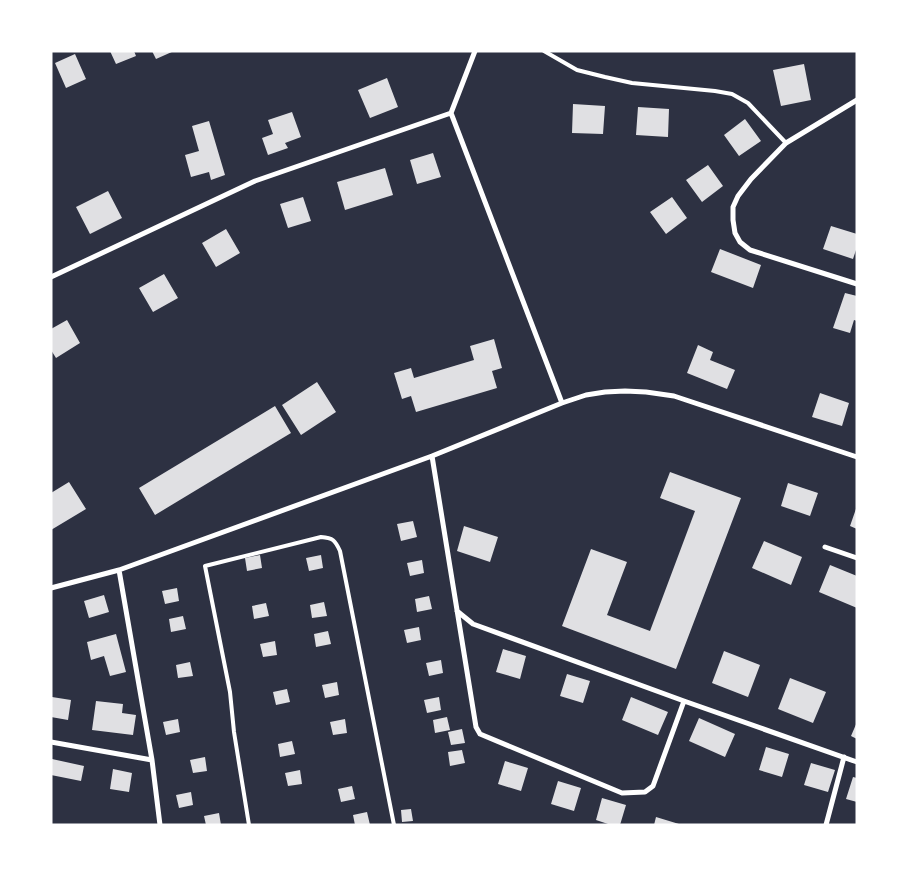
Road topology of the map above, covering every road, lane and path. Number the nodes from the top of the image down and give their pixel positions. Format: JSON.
{"nodes":[{"id":1,"x":475,"y":51,"type":"edge"},
{"id":2,"x":544,"y":51,"type":"edge"},
{"id":3,"x":857,"y":100,"type":"edge"},
{"id":4,"x":451,"y":113,"type":"junction"},
{"id":5,"x":786,"y":143,"type":"junction"},
{"id":6,"x":51,"y":277,"type":"edge"},
{"id":7,"x":857,"y":284,"type":"edge"},
{"id":8,"x":562,"y":403,"type":"junction"},
{"id":9,"x":432,"y":456,"type":"junction"},
{"id":10,"x":857,"y":457,"type":"edge"},
{"id":11,"x":825,"y":547,"type":"dead end"},
{"id":12,"x":857,"y":558,"type":"edge"},
{"id":13,"x":119,"y":570,"type":"junction"},
{"id":14,"x":51,"y":588,"type":"edge"},
{"id":15,"x":457,"y":611,"type":"junction"},
{"id":16,"x":684,"y":701,"type":"junction"},
{"id":17,"x":51,"y":742,"type":"edge"},
{"id":18,"x":844,"y":757,"type":"junction"},
{"id":19,"x":152,"y":760,"type":"junction"},
{"id":20,"x":857,"y":762,"type":"edge"},
{"id":21,"x":160,"y":825,"type":"edge"},
{"id":22,"x":249,"y":825,"type":"edge"},
{"id":23,"x":394,"y":825,"type":"edge"},
{"id":24,"x":826,"y":825,"type":"edge"}],
"edges":[{"from":1,"to":4,"type":"street"},
{"from":2,"to":5,"type":"lane"},
{"from":3,"to":5,"type":"street"},
{"from":4,"to":6,"type":"street"},
{"from":4,"to":8,"type":"street"},
{"from":5,"to":7,"type":"street"},
{"from":8,"to":9,"type":"street"},
{"from":8,"to":10,"type":"street"},
{"from":9,"to":13,"type":"street"},
{"from":9,"to":15,"type":"street"},
{"from":11,"to":12,"type":"street"},
{"from":13,"to":14,"type":"street"},
{"from":13,"to":19,"type":"street"},
{"from":15,"to":16,"type":"street"},
{"from":15,"to":16,"type":"street"},
{"from":16,"to":18,"type":"street"},
{"from":17,"to":19,"type":"street"},
{"from":18,"to":20,"type":"street"},
{"from":18,"to":24,"type":"street"},
{"from":19,"to":21,"type":"street"},
{"from":22,"to":23,"type":"lane"}]}
